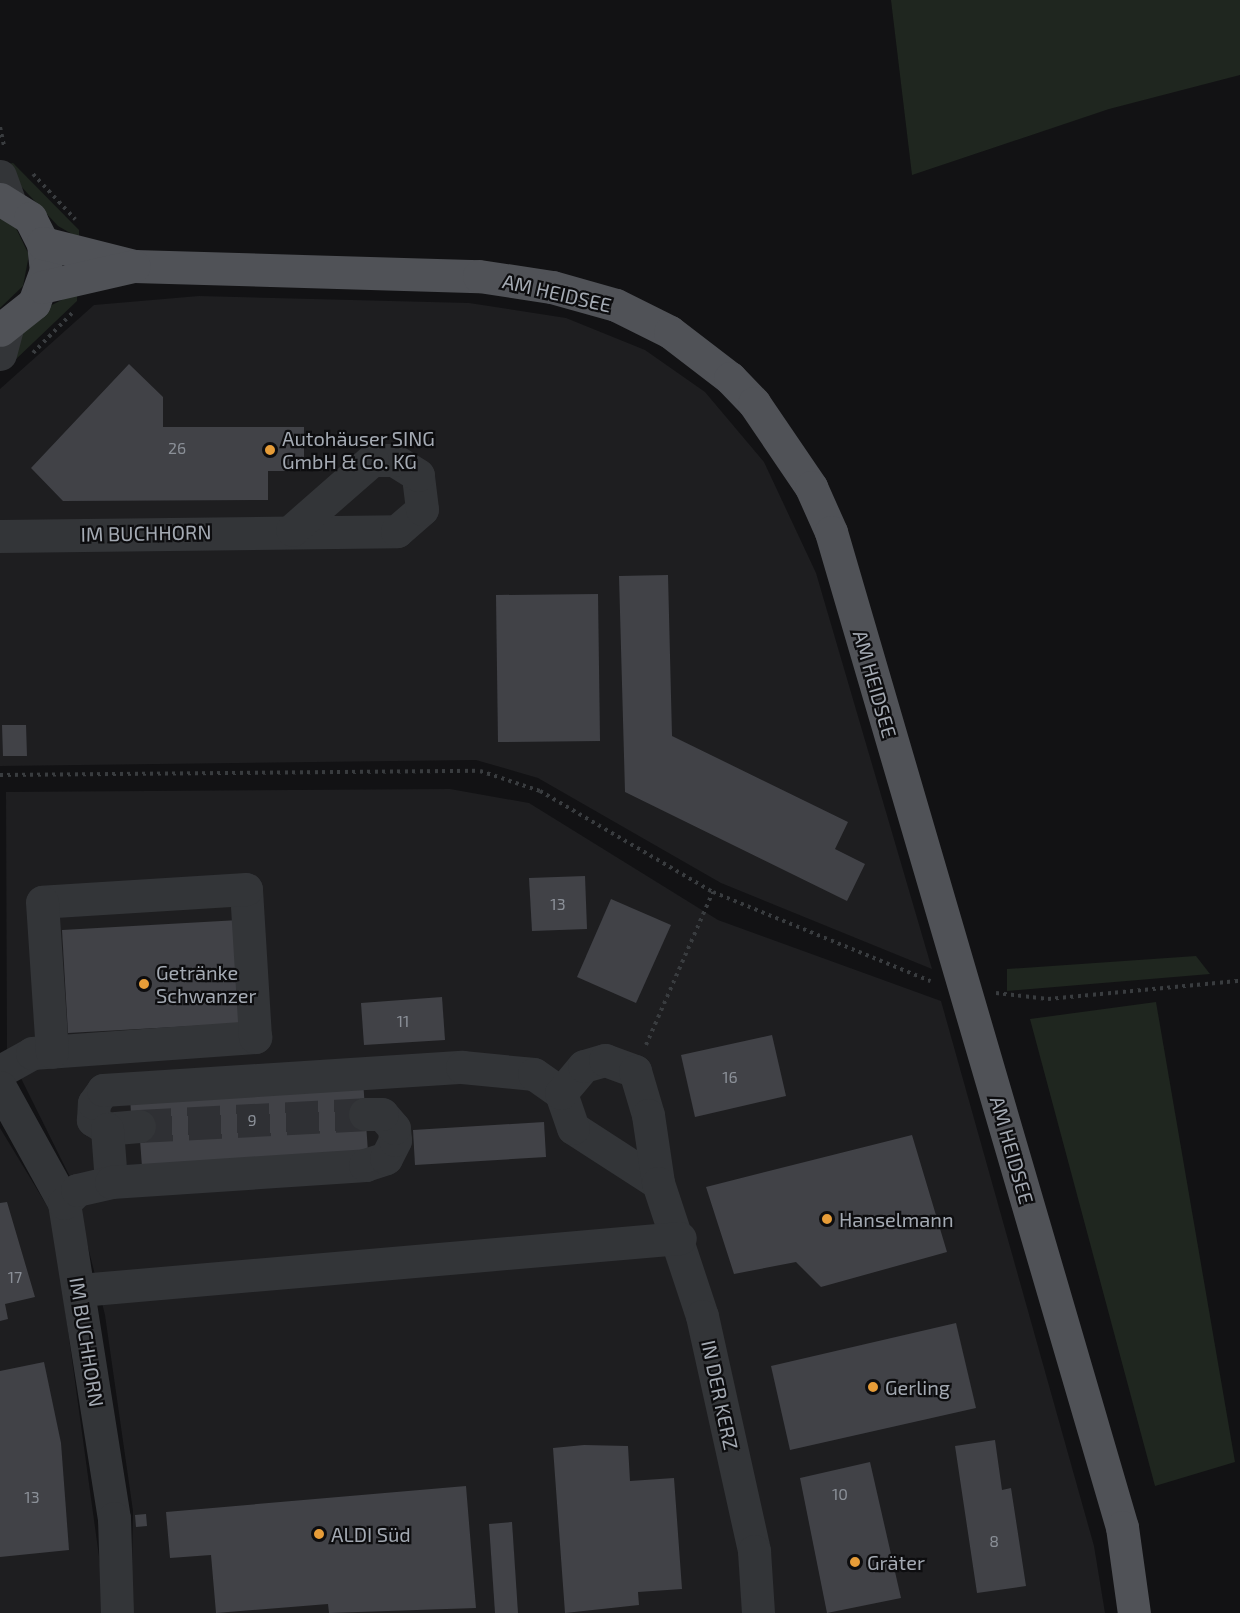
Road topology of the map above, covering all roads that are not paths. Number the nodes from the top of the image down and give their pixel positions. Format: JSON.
{"nodes":[{"id":1,"x":3,"y":181,"type":"edge"},
{"id":2,"x":43,"y":243,"type":"junction"},
{"id":3,"x":134,"y":266,"type":"junction"},
{"id":4,"x":42,"y":287,"type":"junction"},
{"id":5,"x":9,"y":342,"type":"edge"},
{"id":6,"x":292,"y":530,"type":"dead end"},
{"id":7,"x":0,"y":536,"type":"edge"},
{"id":8,"x":52,"y":1052,"type":"junction"},
{"id":9,"x":0,"y":1071,"type":"edge"},
{"id":10,"x":0,"y":1087,"type":"edge"},
{"id":11,"x":561,"y":1093,"type":"junction"},
{"id":12,"x":365,"y":1114,"type":"tunnel mouth"},
{"id":13,"x":139,"y":1126,"type":"tunnel mouth"},
{"id":14,"x":107,"y":1129,"type":"junction"},
{"id":15,"x":111,"y":1182,"type":"junction"},
{"id":16,"x":658,"y":1183,"type":"junction"},
{"id":17,"x":64,"y":1203,"type":"junction"},
{"id":18,"x":680,"y":1238,"type":"junction"},
{"id":19,"x":80,"y":1290,"type":"junction"},
{"id":20,"x":117,"y":1613,"type":"edge"},
{"id":21,"x":758,"y":1613,"type":"edge"},
{"id":22,"x":1134,"y":1613,"type":"edge"}],
"edges":[{"from":1,"to":2,"type":"main road"},
{"from":2,"to":3,"type":"main road","name":"AM HEIDSEE"},
{"from":2,"to":4,"type":"main road"},
{"from":3,"to":4,"type":"main road","name":"AM HEIDSEE"},
{"from":3,"to":22,"type":"main road","name":"AM HEIDSEE"},
{"from":4,"to":5,"type":"main road"},
{"from":6,"to":7,"type":"street","name":"IM BUCHHORN"},
{"from":8,"to":8,"type":"street"},
{"from":8,"to":9,"type":"street"},
{"from":10,"to":17,"type":"street","name":"IM BUCHHORN"},
{"from":11,"to":14,"type":"street"},
{"from":11,"to":16,"type":"street"},
{"from":11,"to":16,"type":"street","name":"IN DER KERZ"},
{"from":12,"to":15,"type":"street"},
{"from":13,"to":14,"type":"street"},
{"from":14,"to":15,"type":"street"},
{"from":15,"to":17,"type":"street"},
{"from":16,"to":18,"type":"street","name":"IN DER KERZ"},
{"from":17,"to":19,"type":"street","name":"IM BUCHHORN"},
{"from":18,"to":19,"type":"street"},
{"from":18,"to":21,"type":"street","name":"IN DER KERZ"},
{"from":19,"to":20,"type":"street","name":"IM BUCHHORN"}]}
